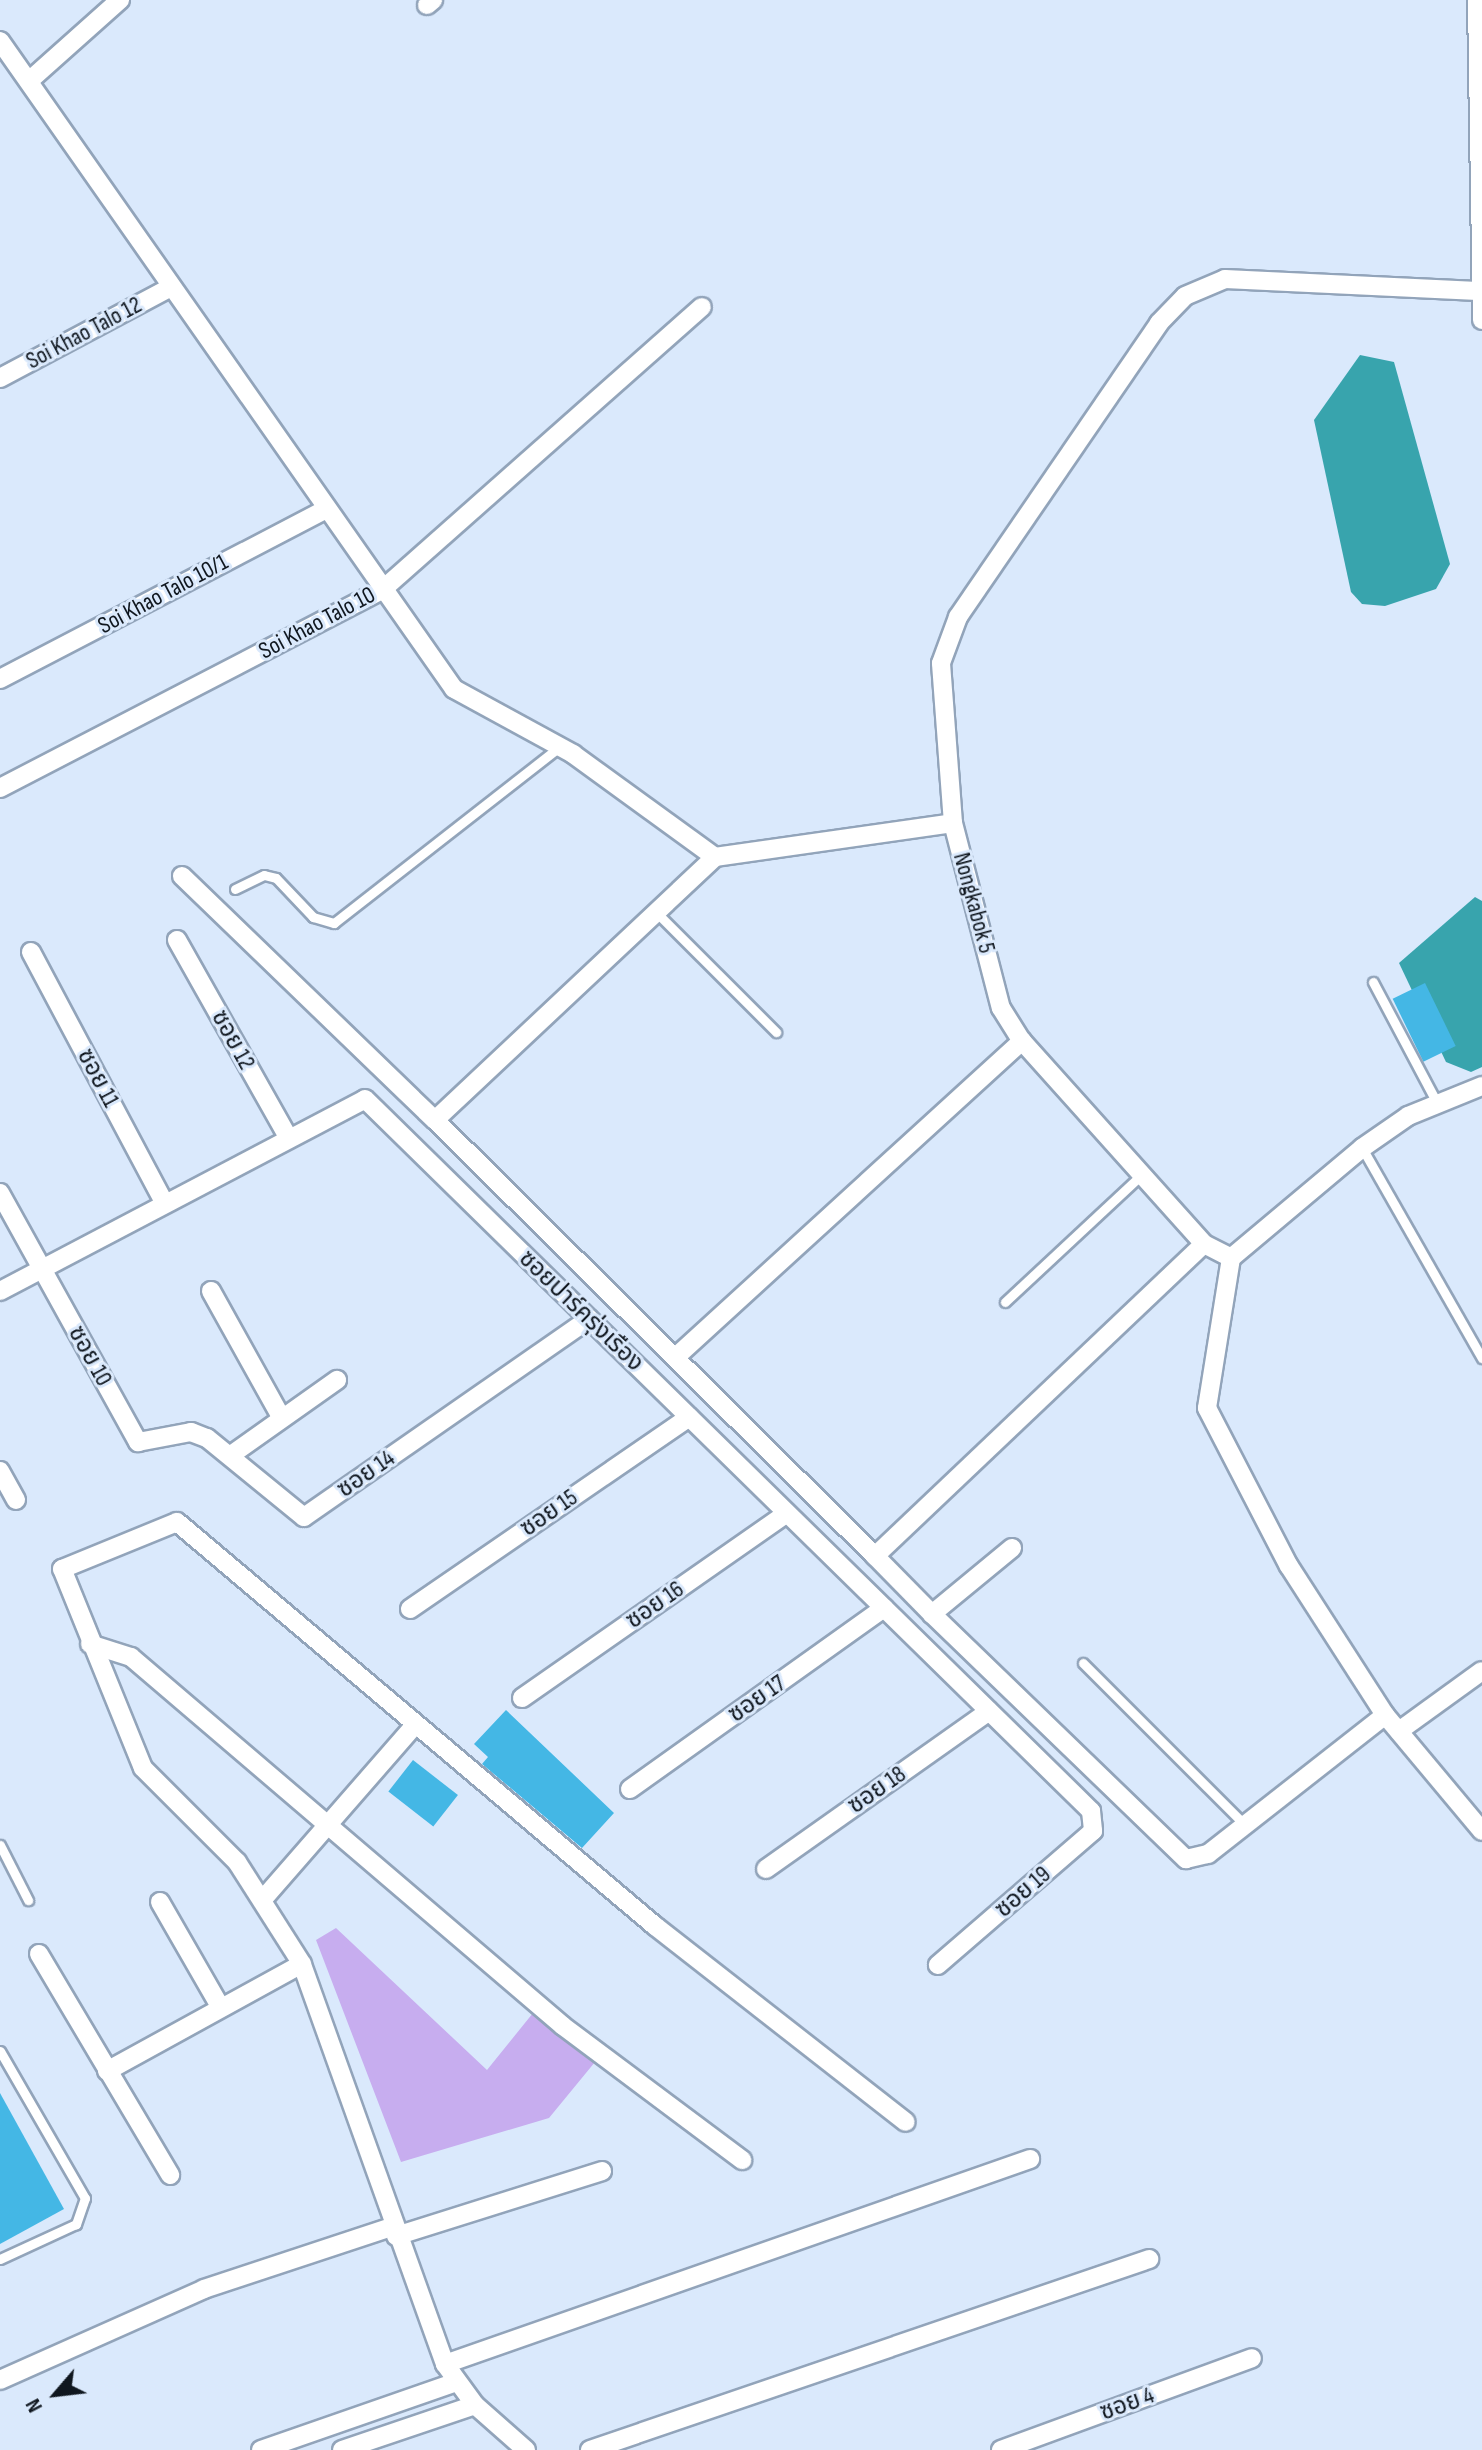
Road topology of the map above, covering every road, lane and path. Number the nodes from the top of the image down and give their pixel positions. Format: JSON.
{"nodes":[{"id":1,"x":120,"y":0,"type":"edge"},
{"id":2,"x":1477,"y":0,"type":"edge"},
{"id":3,"x":0,"y":41,"type":"edge"},
{"id":4,"x":1478,"y":72,"type":"edge"},
{"id":5,"x":29,"y":81,"type":"junction"},
{"id":6,"x":169,"y":288,"type":"junction"},
{"id":7,"x":1478,"y":291,"type":"junction"},
{"id":8,"x":702,"y":307,"type":"dead end"},
{"id":9,"x":1482,"y":320,"type":"edge"},
{"id":10,"x":0,"y":378,"type":"edge"},
{"id":11,"x":326,"y":509,"type":"junction"},
{"id":12,"x":382,"y":590,"type":"junction"},
{"id":13,"x":0,"y":679,"type":"edge"},
{"id":14,"x":558,"y":748,"type":"junction"},
{"id":15,"x":0,"y":788,"type":"edge"},
{"id":16,"x":953,"y":823,"type":"junction"},
{"id":17,"x":715,"y":857,"type":"junction"},
{"id":18,"x":182,"y":876,"type":"dead end"},
{"id":19,"x":235,"y":889,"type":"dead end"},
{"id":20,"x":656,"y":912,"type":"junction"},
{"id":21,"x":177,"y":940,"type":"dead end"},
{"id":22,"x":31,"y":952,"type":"dead end"},
{"id":23,"x":1373,"y":982,"type":"dead end"},
{"id":24,"x":776,"y":1032,"type":"dead end"},
{"id":25,"x":1022,"y":1041,"type":"junction"},
{"id":26,"x":1482,"y":1086,"type":"edge"},
{"id":27,"x":1438,"y":1105,"type":"junction"},
{"id":28,"x":435,"y":1120,"type":"junction"},
{"id":29,"x":289,"y":1139,"type":"junction"},
{"id":30,"x":1362,"y":1148,"type":"junction"},
{"id":31,"x":1140,"y":1176,"type":"junction"},
{"id":32,"x":0,"y":1193,"type":"edge"},
{"id":33,"x":165,"y":1204,"type":"junction"},
{"id":34,"x":1204,"y":1244,"type":"junction"},
{"id":35,"x":1231,"y":1258,"type":"junction"},
{"id":36,"x":41,"y":1269,"type":"junction"},
{"id":37,"x":0,"y":1291,"type":"edge"},
{"id":38,"x":211,"y":1291,"type":"dead end"},
{"id":39,"x":1005,"y":1302,"type":"dead end"},
{"id":40,"x":589,"y":1319,"type":"junction"},
{"id":41,"x":678,"y":1355,"type":"junction"},
{"id":42,"x":1482,"y":1358,"type":"edge"},
{"id":43,"x":337,"y":1380,"type":"dead end"},
{"id":44,"x":281,"y":1417,"type":"junction"},
{"id":45,"x":689,"y":1417,"type":"junction"},
{"id":46,"x":138,"y":1442,"type":"joint"},
{"id":47,"x":231,"y":1455,"type":"junction"},
{"id":48,"x":0,"y":1471,"type":"edge"},
{"id":49,"x":16,"y":1500,"type":"dead end"},
{"id":50,"x":787,"y":1513,"type":"junction"},
{"id":51,"x":1012,"y":1548,"type":"dead end"},
{"id":52,"x":875,"y":1556,"type":"junction"},
{"id":53,"x":884,"y":1608,"type":"junction"},
{"id":54,"x":410,"y":1609,"type":"dead end"},
{"id":55,"x":932,"y":1614,"type":"junction"},
{"id":56,"x":90,"y":1644,"type":"junction"},
{"id":57,"x":1083,"y":1663,"type":"dead end"},
{"id":58,"x":1482,"y":1671,"type":"edge"},
{"id":59,"x":522,"y":1698,"type":"dead end"},
{"id":60,"x":989,"y":1711,"type":"junction"},
{"id":61,"x":1385,"y":1715,"type":"junction"},
{"id":62,"x":414,"y":1726,"type":"junction"},
{"id":63,"x":1399,"y":1731,"type":"junction"},
{"id":64,"x":630,"y":1789,"type":"dead end"},
{"id":65,"x":1091,"y":1811,"type":"joint"},
{"id":66,"x":1245,"y":1825,"type":"junction"},
{"id":67,"x":327,"y":1829,"type":"junction"},
{"id":68,"x":1482,"y":1831,"type":"edge"},
{"id":69,"x":0,"y":1845,"type":"edge"},
{"id":70,"x":766,"y":1869,"type":"dead end"},
{"id":71,"x":264,"y":1898,"type":"junction"},
{"id":72,"x":28,"y":1900,"type":"dead end"},
{"id":73,"x":160,"y":1902,"type":"dead end"},
{"id":74,"x":39,"y":1954,"type":"dead end"},
{"id":75,"x":302,"y":1964,"type":"junction"},
{"id":76,"x":938,"y":1965,"type":"dead end"},
{"id":77,"x":221,"y":2008,"type":"junction"},
{"id":78,"x":0,"y":2051,"type":"edge"},
{"id":79,"x":107,"y":2071,"type":"junction"},
{"id":80,"x":906,"y":2122,"type":"dead end"},
{"id":81,"x":1030,"y":2159,"type":"dead end"},
{"id":82,"x":742,"y":2160,"type":"dead end"},
{"id":83,"x":602,"y":2171,"type":"dead end"},
{"id":84,"x":170,"y":2175,"type":"dead end"},
{"id":85,"x":394,"y":2232,"type":"junction"},
{"id":86,"x":0,"y":2259,"type":"edge"},
{"id":87,"x":1149,"y":2259,"type":"dead end"},
{"id":88,"x":1252,"y":2358,"type":"dead end"},
{"id":89,"x":445,"y":2364,"type":"junction"},
{"id":90,"x":0,"y":2380,"type":"edge"},
{"id":91,"x":456,"y":2382,"type":"junction"},
{"id":92,"x":475,"y":2405,"type":"junction"},
{"id":93,"x":261,"y":2450,"type":"edge"},
{"id":94,"x":342,"y":2450,"type":"edge"},
{"id":95,"x":526,"y":2450,"type":"edge"},
{"id":96,"x":590,"y":2450,"type":"edge"},
{"id":97,"x":1001,"y":2450,"type":"edge"}],
"edges":[{"from":1,"to":5,"type":"street"},
{"from":2,"to":4,"type":"street"},
{"from":3,"to":5,"type":"street"},
{"from":4,"to":7,"type":"street"},
{"from":5,"to":6,"type":"street"},
{"from":6,"to":10,"type":"street","name":"Soi Khao Talo 12"},
{"from":6,"to":11,"type":"street"},
{"from":7,"to":9,"type":"street"},
{"from":7,"to":16,"type":"street"},
{"from":8,"to":12,"type":"street","name":"Soi Khao Talo 10"},
{"from":11,"to":12,"type":"street"},
{"from":11,"to":13,"type":"street","name":"Soi Khao Talo 10/1"},
{"from":12,"to":14,"type":"street"},
{"from":12,"to":15,"type":"street","name":"Soi Khao Talo 10"},
{"from":14,"to":17,"type":"street"},
{"from":14,"to":19,"type":"lane"},
{"from":16,"to":17,"type":"street","name":"Nongkabok 5"},
{"from":16,"to":25,"type":"street","name":"Nongkabok 5"},
{"from":17,"to":20,"type":"street"},
{"from":18,"to":28,"type":"street"},
{"from":20,"to":24,"type":"lane"},
{"from":20,"to":28,"type":"street"},
{"from":21,"to":29,"type":"street","name":"ซอย 12"},
{"from":22,"to":33,"type":"street","name":"ซอย 11"},
{"from":23,"to":27,"type":"lane"},
{"from":25,"to":31,"type":"street","name":"Nongkabok 5"},
{"from":25,"to":41,"type":"street"},
{"from":26,"to":27,"type":"street"},
{"from":27,"to":30,"type":"street"},
{"from":28,"to":41,"type":"street"},
{"from":29,"to":33,"type":"street","name":"ซอยปาร์ครุ่งเรือง"},
{"from":29,"to":40,"type":"street","name":"ซอยปาร์ครุ่งเรือง"},
{"from":30,"to":35,"type":"street"},
{"from":30,"to":42,"type":"lane"},
{"from":31,"to":34,"type":"street","name":"Nongkabok 5"},
{"from":31,"to":39,"type":"lane"},
{"from":32,"to":36,"type":"street","name":"ซอย 10"},
{"from":33,"to":36,"type":"street","name":"ซอยปาร์ครุ่งเรือง"},
{"from":34,"to":35,"type":"street","name":"Nongkabok 5"},
{"from":34,"to":52,"type":"street"},
{"from":35,"to":61,"type":"street"},
{"from":36,"to":37,"type":"street","name":"ซอยปาร์ครุ่งเรือง"},
{"from":36,"to":46,"type":"street","name":"ซอย 10"},
{"from":38,"to":44,"type":"street"},
{"from":40,"to":45,"type":"street","name":"ซอยปาร์ครุ่งเรือง"},
{"from":40,"to":47,"type":"street","name":"ซอย 14"},
{"from":41,"to":52,"type":"street"},
{"from":43,"to":44,"type":"street"},
{"from":44,"to":47,"type":"street"},
{"from":45,"to":50,"type":"street","name":"ซอยปาร์ครุ่งเรือง"},
{"from":45,"to":54,"type":"street","name":"ซอย 15"},
{"from":46,"to":47,"type":"street","name":"ซอย 14"},
{"from":48,"to":49,"type":"street"},
{"from":50,"to":53,"type":"street","name":"ซอยปาร์ครุ่งเรือง"},
{"from":50,"to":59,"type":"street","name":"ซอย 16"},
{"from":51,"to":55,"type":"street"},
{"from":52,"to":55,"type":"street"},
{"from":53,"to":60,"type":"street","name":"ซอยปาร์ครุ่งเรือง"},
{"from":53,"to":64,"type":"street","name":"ซอย 17"},
{"from":55,"to":66,"type":"street"},
{"from":56,"to":62,"type":"street"},
{"from":56,"to":67,"type":"street"},
{"from":56,"to":71,"type":"street"},
{"from":57,"to":66,"type":"lane"},
{"from":58,"to":63,"type":"street"},
{"from":60,"to":65,"type":"street","name":"ซอยปาร์ครุ่งเรือง"},
{"from":60,"to":70,"type":"street","name":"ซอย 18"},
{"from":61,"to":63,"type":"street"},
{"from":61,"to":66,"type":"street"},
{"from":62,"to":67,"type":"street"},
{"from":62,"to":80,"type":"street"},
{"from":63,"to":68,"type":"street"},
{"from":65,"to":76,"type":"street","name":"ซอย 19"},
{"from":67,"to":71,"type":"street"},
{"from":67,"to":82,"type":"street"},
{"from":69,"to":72,"type":"lane"},
{"from":71,"to":75,"type":"street"},
{"from":73,"to":77,"type":"street"},
{"from":74,"to":79,"type":"street"},
{"from":75,"to":77,"type":"street"},
{"from":75,"to":85,"type":"street"},
{"from":77,"to":79,"type":"street"},
{"from":78,"to":86,"type":"lane"},
{"from":79,"to":84,"type":"street"},
{"from":81,"to":89,"type":"street"},
{"from":83,"to":85,"type":"street"},
{"from":85,"to":89,"type":"street"},
{"from":85,"to":90,"type":"street"},
{"from":87,"to":96,"type":"street"},
{"from":88,"to":97,"type":"street","name":"ซอย 4"},
{"from":89,"to":91,"type":"street"},
{"from":91,"to":92,"type":"street"},
{"from":91,"to":93,"type":"street"},
{"from":92,"to":94,"type":"street"},
{"from":92,"to":95,"type":"street"}]}
